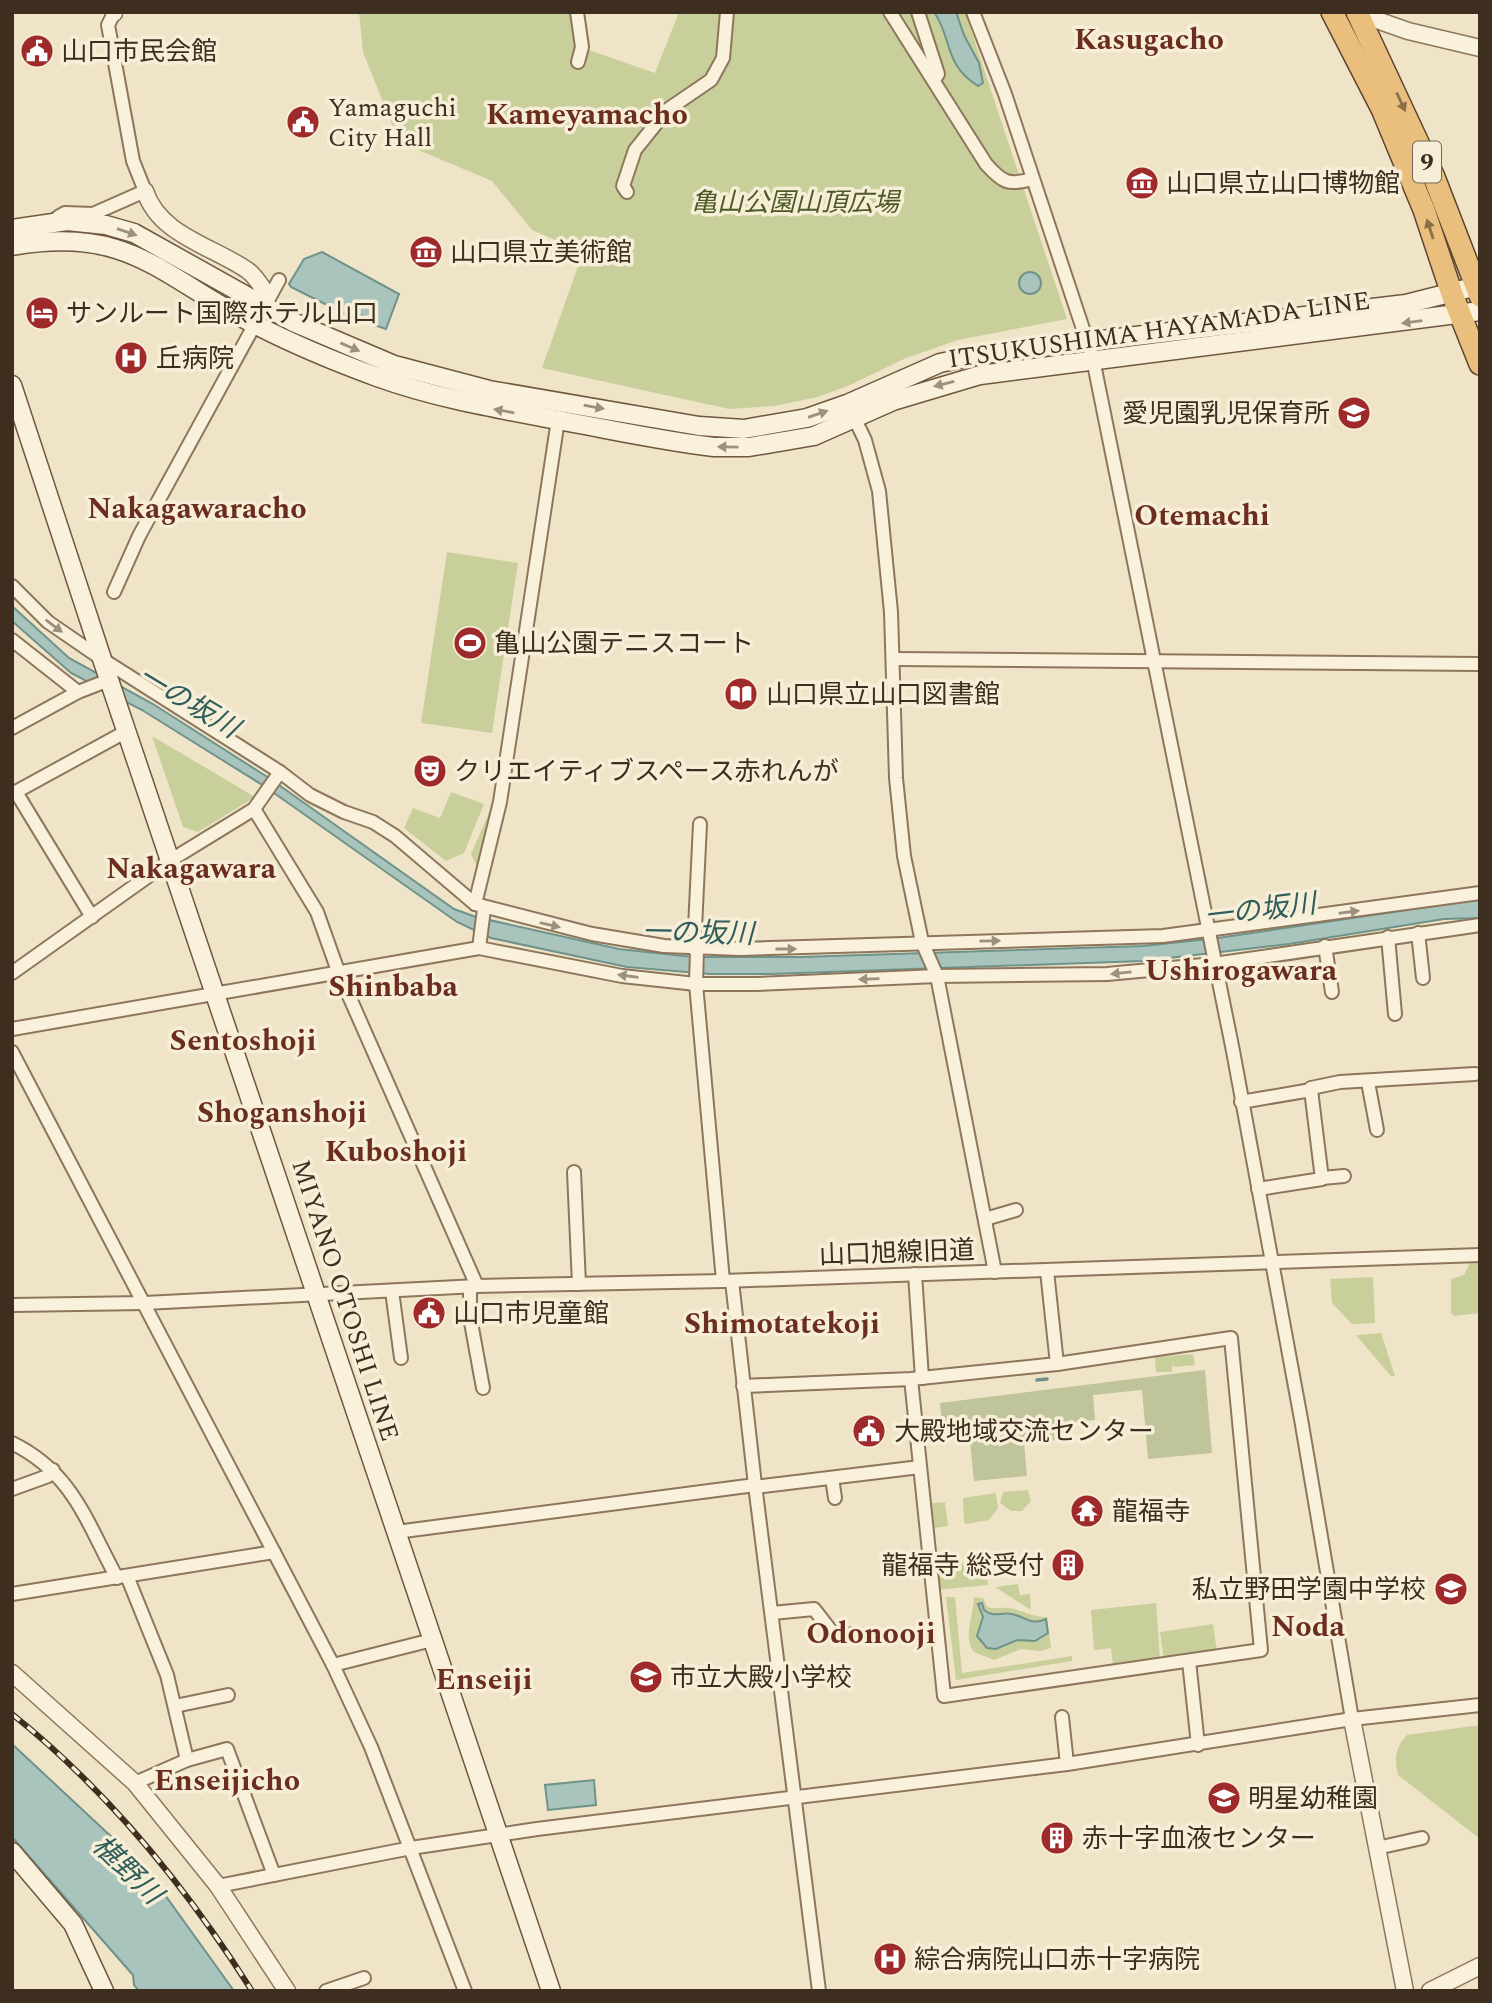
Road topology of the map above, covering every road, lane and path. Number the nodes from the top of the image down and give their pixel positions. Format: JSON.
{"nodes":[{"id":1,"x":577,"y":12,"type":"edge"},
{"id":2,"x":727,"y":12,"type":"edge"},
{"id":3,"x":890,"y":12,"type":"edge"},
{"id":4,"x":918,"y":12,"type":"edge"},
{"id":5,"x":973,"y":12,"type":"edge"},
{"id":6,"x":1332,"y":12,"type":"edge"},
{"id":7,"x":114,"y":13,"type":"edge"},
{"id":8,"x":1357,"y":13,"type":"edge"},
{"id":9,"x":1480,"y":48,"type":"edge"},
{"id":10,"x":578,"y":62,"type":"dead end"},
{"id":11,"x":934,"y":80,"type":"junction"},
{"id":12,"x":1032,"y":179,"type":"junction"},
{"id":13,"x":145,"y":191,"type":"junction"},
{"id":14,"x":627,"y":192,"type":"dead end"},
{"id":15,"x":47,"y":223,"type":"junction"},
{"id":16,"x":12,"y":229,"type":"edge"},
{"id":17,"x":12,"y":246,"type":"edge"},
{"id":18,"x":279,"y":280,"type":"dead end"},
{"id":19,"x":1479,"y":289,"type":"edge"},
{"id":20,"x":1452,"y":294,"type":"junction"},
{"id":21,"x":265,"y":301,"type":"junction"},
{"id":22,"x":1470,"y":313,"type":"edge"},
{"id":23,"x":254,"y":324,"type":"junction"},
{"id":24,"x":1085,"y":341,"type":"junction"},
{"id":25,"x":1093,"y":359,"type":"junction"},
{"id":26,"x":1480,"y":364,"type":"edge"},
{"id":27,"x":12,"y":386,"type":"edge"},
{"id":28,"x":852,"y":412,"type":"junction"},
{"id":29,"x":558,"y":420,"type":"junction"},
{"id":30,"x":12,"y":586,"type":"edge"},
{"id":31,"x":114,"y":592,"type":"dead end"},
{"id":32,"x":12,"y":640,"type":"edge"},
{"id":33,"x":102,"y":659,"type":"junction"},
{"id":34,"x":894,"y":659,"type":"junction"},
{"id":35,"x":1157,"y":664,"type":"junction"},
{"id":36,"x":1480,"y":664,"type":"edge"},
{"id":37,"x":109,"y":680,"type":"junction"},
{"id":38,"x":84,"y":689,"type":"junction"},
{"id":39,"x":12,"y":728,"type":"edge"},
{"id":40,"x":127,"y":731,"type":"junction"},
{"id":41,"x":278,"y":774,"type":"junction"},
{"id":42,"x":14,"y":793,"type":"edge"},
{"id":43,"x":254,"y":809,"type":"junction"},
{"id":44,"x":700,"y":824,"type":"dead end"},
{"id":45,"x":171,"y":860,"type":"junction"},
{"id":46,"x":1480,"y":892,"type":"edge"},
{"id":47,"x":481,"y":910,"type":"junction"},
{"id":48,"x":92,"y":917,"type":"junction"},
{"id":49,"x":1480,"y":925,"type":"edge"},
{"id":50,"x":1418,"y":933,"type":"junction"},
{"id":51,"x":1209,"y":934,"type":"junction"},
{"id":52,"x":1388,"y":937,"type":"junction"},
{"id":53,"x":479,"y":945,"type":"junction"},
{"id":54,"x":924,"y":945,"type":"junction"},
{"id":55,"x":1325,"y":946,"type":"junction"},
{"id":56,"x":696,"y":950,"type":"junction"},
{"id":57,"x":1213,"y":960,"type":"junction"},
{"id":58,"x":338,"y":971,"type":"junction"},
{"id":59,"x":12,"y":974,"type":"edge"},
{"id":60,"x":936,"y":974,"type":"junction"},
{"id":61,"x":1423,"y":978,"type":"dead end"},
{"id":62,"x":696,"y":982,"type":"junction"},
{"id":63,"x":1332,"y":992,"type":"dead end"},
{"id":64,"x":216,"y":994,"type":"junction"},
{"id":65,"x":1395,"y":1014,"type":"dead end"},
{"id":66,"x":12,"y":1029,"type":"edge"},
{"id":67,"x":12,"y":1052,"type":"edge"},
{"id":68,"x":1475,"y":1074,"type":"dead end"},
{"id":69,"x":1368,"y":1082,"type":"junction"},
{"id":70,"x":1311,"y":1090,"type":"junction"},
{"id":71,"x":1241,"y":1102,"type":"junction"},
{"id":72,"x":1377,"y":1130,"type":"dead end"},
{"id":73,"x":574,"y":1172,"type":"dead end"},
{"id":74,"x":1344,"y":1176,"type":"dead end"},
{"id":75,"x":1322,"y":1178,"type":"junction"},
{"id":76,"x":1258,"y":1189,"type":"junction"},
{"id":77,"x":1016,"y":1210,"type":"dead end"},
{"id":78,"x":985,"y":1219,"type":"junction"},
{"id":79,"x":1480,"y":1255,"type":"edge"},
{"id":80,"x":1273,"y":1263,"type":"junction"},
{"id":81,"x":1047,"y":1270,"type":"junction"},
{"id":82,"x":995,"y":1272,"type":"junction"},
{"id":83,"x":915,"y":1274,"type":"junction"},
{"id":84,"x":727,"y":1281,"type":"junction"},
{"id":85,"x":579,"y":1284,"type":"junction"},
{"id":86,"x":474,"y":1286,"type":"junction"},
{"id":87,"x":391,"y":1291,"type":"junction"},
{"id":88,"x":316,"y":1293,"type":"junction"},
{"id":89,"x":145,"y":1303,"type":"junction"},
{"id":90,"x":12,"y":1305,"type":"edge"},
{"id":91,"x":401,"y":1357,"type":"dead end"},
{"id":92,"x":1057,"y":1364,"type":"junction"},
{"id":93,"x":917,"y":1379,"type":"junction"},
{"id":94,"x":743,"y":1386,"type":"junction"},
{"id":95,"x":483,"y":1388,"type":"dead end"},
{"id":96,"x":12,"y":1443,"type":"edge"},
{"id":97,"x":920,"y":1467,"type":"junction"},
{"id":98,"x":53,"y":1470,"type":"junction"},
{"id":99,"x":832,"y":1478,"type":"junction"},
{"id":100,"x":755,"y":1486,"type":"junction"},
{"id":101,"x":12,"y":1489,"type":"edge"},
{"id":102,"x":835,"y":1499,"type":"dead end"},
{"id":103,"x":396,"y":1532,"type":"junction"},
{"id":104,"x":274,"y":1552,"type":"junction"},
{"id":105,"x":122,"y":1577,"type":"junction"},
{"id":106,"x":12,"y":1594,"type":"edge"},
{"id":107,"x":772,"y":1613,"type":"junction"},
{"id":108,"x":854,"y":1634,"type":"dead end"},
{"id":109,"x":432,"y":1640,"type":"junction"},
{"id":110,"x":1189,"y":1661,"type":"junction"},
{"id":111,"x":333,"y":1665,"type":"junction"},
{"id":112,"x":12,"y":1672,"type":"edge"},
{"id":113,"x":228,"y":1695,"type":"dead end"},
{"id":114,"x":1480,"y":1704,"type":"edge"},
{"id":115,"x":175,"y":1706,"type":"junction"},
{"id":116,"x":1062,"y":1717,"type":"dead end"},
{"id":117,"x":1352,"y":1719,"type":"junction"},
{"id":118,"x":1198,"y":1745,"type":"junction"},
{"id":119,"x":187,"y":1760,"type":"junction"},
{"id":120,"x":1068,"y":1765,"type":"junction"},
{"id":121,"x":135,"y":1783,"type":"junction"},
{"id":122,"x":794,"y":1799,"type":"junction"},
{"id":123,"x":499,"y":1835,"type":"junction"},
{"id":124,"x":1422,"y":1838,"type":"dead end"},
{"id":125,"x":411,"y":1848,"type":"junction"},
{"id":126,"x":1377,"y":1848,"type":"junction"},
{"id":127,"x":12,"y":1852,"type":"edge"},
{"id":128,"x":274,"y":1875,"type":"junction"},
{"id":129,"x":218,"y":1886,"type":"junction"},
{"id":130,"x":1480,"y":1966,"type":"edge"},
{"id":131,"x":364,"y":1978,"type":"dead end"},
{"id":132,"x":104,"y":1991,"type":"edge"},
{"id":133,"x":287,"y":1991,"type":"edge"},
{"id":134,"x":326,"y":1991,"type":"edge"},
{"id":135,"x":465,"y":1991,"type":"edge"},
{"id":136,"x":551,"y":1991,"type":"edge"},
{"id":137,"x":819,"y":1991,"type":"edge"},
{"id":138,"x":1405,"y":1991,"type":"edge"},
{"id":139,"x":1430,"y":1991,"type":"edge"}],
"edges":[{"from":1,"to":10,"type":"street"},
{"from":2,"to":14,"type":"street"},
{"from":3,"to":11,"type":"street"},
{"from":4,"to":11,"type":"street"},
{"from":5,"to":12,"type":"street"},
{"from":20,"to":6,"type":"highway","number":"9","one_way":true},
{"from":7,"to":13,"type":"street"},
{"from":8,"to":9,"type":"street"},
{"from":8,"to":19,"type":"highway","number":"9","one_way":true},
{"from":11,"to":12,"type":"street"},
{"from":12,"to":24,"type":"street"},
{"from":13,"to":15,"type":"street"},
{"from":13,"to":21,"type":"street"},
{"from":15,"to":16,"type":"main road","name":"ITSUKUSHIMA HAYAMADA LINE"},
{"from":15,"to":21,"type":"main road","name":"ITSUKUSHIMA HAYAMADA LINE","one_way":true},
{"from":17,"to":23,"type":"main road","name":"ITSUKUSHIMA HAYAMADA LINE"},
{"from":18,"to":21,"type":"street"},
{"from":19,"to":20,"type":"main road","name":"ITSUKUSHIMA HAYAMADA LINE"},
{"from":20,"to":22,"type":"highway","number":"9"},
{"from":20,"to":24,"type":"main road","name":"ITSUKUSHIMA HAYAMADA LINE"},
{"from":21,"to":23,"type":"street"},
{"from":21,"to":28,"type":"main road","name":"ITSUKUSHIMA HAYAMADA LINE","one_way":true},
{"from":22,"to":25,"type":"main road","name":"ITSUKUSHIMA HAYAMADA LINE","one_way":true},
{"from":22,"to":26,"type":"highway","number":"9"},
{"from":29,"to":23,"type":"main road","name":"ITSUKUSHIMA HAYAMADA LINE","one_way":true},
{"from":23,"to":31,"type":"street"},
{"from":24,"to":25,"type":"street"},
{"from":24,"to":28,"type":"main road","name":"ITSUKUSHIMA HAYAMADA LINE"},
{"from":25,"to":28,"type":"main road","name":"ITSUKUSHIMA HAYAMADA LINE","one_way":true},
{"from":25,"to":35,"type":"street"},
{"from":27,"to":33,"type":"main road","name":"MIYANO OTOSHI LINE"},
{"from":28,"to":29,"type":"main road","name":"ITSUKUSHIMA HAYAMADA LINE","one_way":true},
{"from":28,"to":34,"type":"street"},
{"from":29,"to":47,"type":"street"},
{"from":30,"to":33,"type":"street","one_way":true},
{"from":32,"to":38,"type":"street"},
{"from":33,"to":37,"type":"main road","name":"MIYANO OTOSHI LINE"},
{"from":33,"to":41,"type":"street"},
{"from":34,"to":35,"type":"street"},
{"from":34,"to":54,"type":"street"},
{"from":35,"to":36,"type":"street"},
{"from":35,"to":51,"type":"street"},
{"from":37,"to":38,"type":"street"},
{"from":37,"to":40,"type":"main road","name":"MIYANO OTOSHI LINE"},
{"from":38,"to":39,"type":"street"},
{"from":40,"to":42,"type":"street"},
{"from":40,"to":45,"type":"main road","name":"MIYANO OTOSHI LINE"},
{"from":41,"to":43,"type":"street"},
{"from":41,"to":47,"type":"street"},
{"from":42,"to":48,"type":"street"},
{"from":43,"to":45,"type":"street"},
{"from":43,"to":58,"type":"street"},
{"from":44,"to":56,"type":"street"},
{"from":45,"to":48,"type":"street"},
{"from":45,"to":64,"type":"main road","name":"MIYANO OTOSHI LINE"},
{"from":51,"to":46,"type":"street","one_way":true},
{"from":47,"to":53,"type":"street"},
{"from":47,"to":56,"type":"street","one_way":true},
{"from":48,"to":59,"type":"street"},
{"from":49,"to":50,"type":"street"},
{"from":50,"to":52,"type":"street"},
{"from":50,"to":61,"type":"street"},
{"from":54,"to":51,"type":"street","one_way":true},
{"from":51,"to":57,"type":"street"},
{"from":52,"to":55,"type":"street"},
{"from":52,"to":65,"type":"street"},
{"from":53,"to":58,"type":"street"},
{"from":62,"to":53,"type":"street","one_way":true},
{"from":56,"to":54,"type":"street","one_way":true},
{"from":54,"to":60,"type":"street"},
{"from":55,"to":57,"type":"street"},
{"from":55,"to":63,"type":"street"},
{"from":56,"to":62,"type":"street"},
{"from":57,"to":60,"type":"street","one_way":true},
{"from":57,"to":71,"type":"street"},
{"from":58,"to":64,"type":"street"},
{"from":58,"to":86,"type":"street"},
{"from":60,"to":62,"type":"street","one_way":true},
{"from":60,"to":78,"type":"street"},
{"from":62,"to":84,"type":"street"},
{"from":64,"to":66,"type":"street"},
{"from":64,"to":88,"type":"main road","name":"MIYANO OTOSHI LINE"},
{"from":67,"to":89,"type":"street"},
{"from":68,"to":69,"type":"street"},
{"from":69,"to":70,"type":"street"},
{"from":69,"to":72,"type":"street"},
{"from":70,"to":71,"type":"street"},
{"from":70,"to":75,"type":"street"},
{"from":71,"to":76,"type":"street"},
{"from":73,"to":85,"type":"street"},
{"from":74,"to":75,"type":"street"},
{"from":75,"to":76,"type":"street"},
{"from":76,"to":80,"type":"street"},
{"from":77,"to":78,"type":"street"},
{"from":78,"to":82,"type":"street"},
{"from":79,"to":80,"type":"street","name":"山口旭線旧道"},
{"from":80,"to":81,"type":"street","name":"山口旭線旧道"},
{"from":80,"to":117,"type":"street"},
{"from":81,"to":82,"type":"street","name":"山口旭線旧道"},
{"from":81,"to":92,"type":"street"},
{"from":82,"to":83,"type":"street","name":"山口旭線旧道"},
{"from":83,"to":84,"type":"street","name":"山口旭線旧道"},
{"from":83,"to":93,"type":"street"},
{"from":84,"to":85,"type":"street","name":"山口旭線旧道"},
{"from":84,"to":94,"type":"street"},
{"from":85,"to":86,"type":"street","name":"山口旭線旧道"},
{"from":86,"to":87,"type":"street","name":"山口旭線旧道"},
{"from":86,"to":95,"type":"street"},
{"from":87,"to":88,"type":"street","name":"山口旭線旧道"},
{"from":87,"to":91,"type":"street"},
{"from":88,"to":89,"type":"street","name":"山口旭線旧道"},
{"from":88,"to":103,"type":"main road","name":"MIYANO OTOSHI LINE"},
{"from":89,"to":90,"type":"street","name":"山口旭線旧道"},
{"from":89,"to":104,"type":"street"},
{"from":92,"to":93,"type":"street"},
{"from":92,"to":110,"type":"street"},
{"from":93,"to":94,"type":"street"},
{"from":93,"to":97,"type":"street"},
{"from":94,"to":100,"type":"street"},
{"from":96,"to":98,"type":"street"},
{"from":97,"to":99,"type":"street"},
{"from":97,"to":110,"type":"street"},
{"from":98,"to":101,"type":"street"},
{"from":98,"to":105,"type":"street"},
{"from":99,"to":100,"type":"street"},
{"from":99,"to":102,"type":"street"},
{"from":100,"to":103,"type":"street"},
{"from":100,"to":107,"type":"street"},
{"from":103,"to":109,"type":"main road","name":"MIYANO OTOSHI LINE"},
{"from":104,"to":105,"type":"street"},
{"from":104,"to":111,"type":"street"},
{"from":105,"to":106,"type":"street"},
{"from":105,"to":115,"type":"street"},
{"from":107,"to":108,"type":"street"},
{"from":107,"to":122,"type":"street"},
{"from":109,"to":111,"type":"street"},
{"from":109,"to":123,"type":"main road","name":"MIYANO OTOSHI LINE"},
{"from":110,"to":118,"type":"street"},
{"from":111,"to":125,"type":"street"},
{"from":112,"to":121,"type":"street"},
{"from":113,"to":115,"type":"street"},
{"from":114,"to":117,"type":"street"},
{"from":115,"to":119,"type":"street"},
{"from":116,"to":120,"type":"street"},
{"from":117,"to":118,"type":"street"},
{"from":117,"to":126,"type":"street"},
{"from":118,"to":120,"type":"street"},
{"from":119,"to":121,"type":"street"},
{"from":119,"to":128,"type":"street"},
{"from":120,"to":122,"type":"street"},
{"from":121,"to":129,"type":"street"},
{"from":122,"to":123,"type":"street"},
{"from":122,"to":137,"type":"street"},
{"from":123,"to":125,"type":"street"},
{"from":123,"to":136,"type":"main road","name":"MIYANO OTOSHI LINE"},
{"from":124,"to":126,"type":"street"},
{"from":125,"to":128,"type":"street"},
{"from":125,"to":135,"type":"street"},
{"from":126,"to":138,"type":"street"},
{"from":127,"to":132,"type":"main road"},
{"from":128,"to":129,"type":"street"},
{"from":129,"to":133,"type":"street"},
{"from":130,"to":139,"type":"street"},
{"from":131,"to":134,"type":"street"}]}
